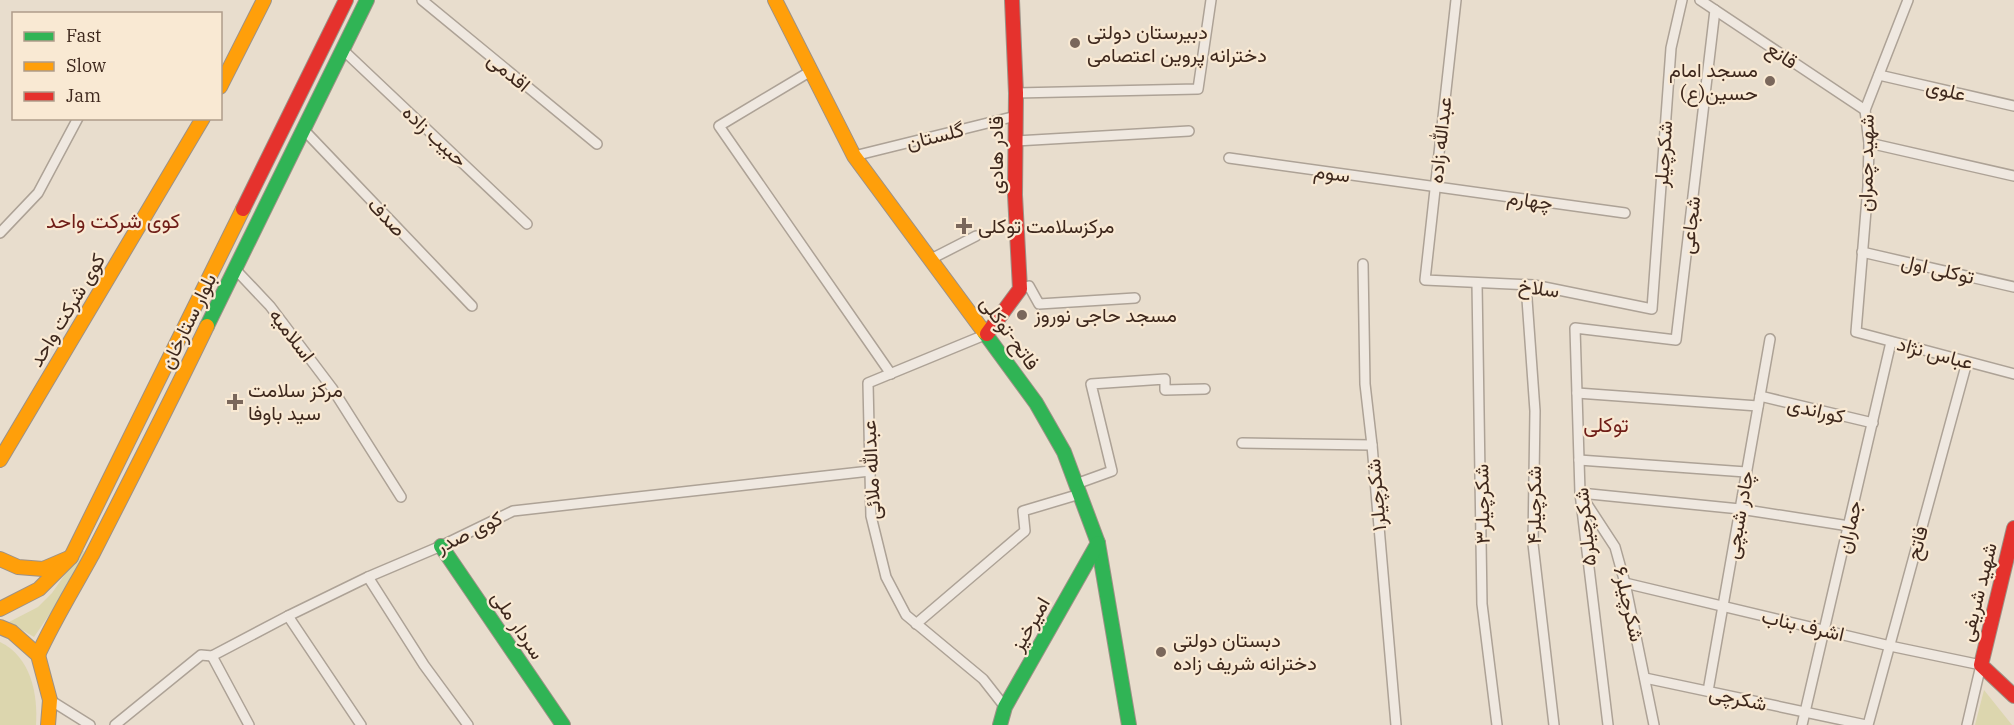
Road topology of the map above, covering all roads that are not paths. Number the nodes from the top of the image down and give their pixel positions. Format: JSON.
{"nodes":[{"id":1,"x":264,"y":0,"type":"edge"},
{"id":2,"x":346,"y":0,"type":"edge"},
{"id":3,"x":367,"y":0,"type":"edge"},
{"id":4,"x":422,"y":0,"type":"edge"},
{"id":5,"x":775,"y":0,"type":"edge"},
{"id":6,"x":1012,"y":0,"type":"edge"},
{"id":7,"x":1211,"y":0,"type":"edge"},
{"id":8,"x":1456,"y":0,"type":"edge"},
{"id":9,"x":1682,"y":0,"type":"edge"},
{"id":10,"x":1700,"y":0,"type":"edge"},
{"id":11,"x":1908,"y":0,"type":"edge"},
{"id":12,"x":1715,"y":10,"type":"junction"},
{"id":13,"x":342,"y":49,"type":"junction"},
{"id":14,"x":812,"y":71,"type":"junction"},
{"id":15,"x":1879,"y":75,"type":"junction"},
{"id":16,"x":222,"y":83,"type":"edge"},
{"id":17,"x":1016,"y":93,"type":"junction"},
{"id":18,"x":2014,"y":106,"type":"edge"},
{"id":19,"x":1865,"y":110,"type":"junction"},
{"id":20,"x":1016,"y":116,"type":"junction"},
{"id":21,"x":77,"y":120,"type":"edge"},
{"id":22,"x":202,"y":120,"type":"edge"},
{"id":23,"x":303,"y":129,"type":"junction"},
{"id":24,"x":1189,"y":131,"type":"dead end"},
{"id":25,"x":1015,"y":141,"type":"junction"},
{"id":26,"x":1869,"y":143,"type":"junction"},
{"id":27,"x":597,"y":144,"type":"dead end"},
{"id":28,"x":854,"y":156,"type":"junction"},
{"id":29,"x":1229,"y":158,"type":"dead end"},
{"id":30,"x":2014,"y":176,"type":"edge"},
{"id":31,"x":1435,"y":187,"type":"junction"},
{"id":32,"x":1625,"y":213,"type":"dead end"},
{"id":33,"x":527,"y":224,"type":"dead end"},
{"id":34,"x":0,"y":233,"type":"edge"},
{"id":35,"x":976,"y":236,"type":"dead end"},
{"id":36,"x":1862,"y":252,"type":"junction"},
{"id":37,"x":931,"y":258,"type":"junction"},
{"id":38,"x":1363,"y":264,"type":"dead end"},
{"id":39,"x":235,"y":269,"type":"junction"},
{"id":40,"x":1425,"y":280,"type":"joint"},
{"id":41,"x":1478,"y":283,"type":"junction"},
{"id":42,"x":1526,"y":285,"type":"junction"},
{"id":43,"x":2014,"y":287,"type":"edge"},
{"id":44,"x":1020,"y":290,"type":"junction"},
{"id":45,"x":1135,"y":298,"type":"dead end"},
{"id":46,"x":472,"y":306,"type":"dead end"},
{"id":47,"x":1652,"y":309,"type":"joint"},
{"id":48,"x":1575,"y":328,"type":"joint"},
{"id":49,"x":1856,"y":332,"type":"joint"},
{"id":50,"x":987,"y":334,"type":"junction"},
{"id":51,"x":1770,"y":339,"type":"dead end"},
{"id":52,"x":1891,"y":342,"type":"junction"},
{"id":53,"x":1967,"y":362,"type":"junction"},
{"id":54,"x":891,"y":374,"type":"junction"},
{"id":55,"x":2014,"y":374,"type":"edge"},
{"id":56,"x":1205,"y":390,"type":"dead end"},
{"id":57,"x":1577,"y":393,"type":"junction"},
{"id":58,"x":1760,"y":396,"type":"junction"},
{"id":59,"x":1758,"y":406,"type":"junction"},
{"id":60,"x":1873,"y":423,"type":"junction"},
{"id":61,"x":1242,"y":443,"type":"dead end"},
{"id":62,"x":1372,"y":445,"type":"junction"},
{"id":63,"x":0,"y":460,"type":"edge"},
{"id":64,"x":1579,"y":460,"type":"junction"},
{"id":65,"x":870,"y":471,"type":"junction"},
{"id":66,"x":1746,"y":472,"type":"junction"},
{"id":67,"x":1078,"y":489,"type":"junction"},
{"id":68,"x":1580,"y":493,"type":"junction"},
{"id":69,"x":401,"y":497,"type":"dead end"},
{"id":70,"x":1740,"y":509,"type":"junction"},
{"id":71,"x":1849,"y":526,"type":"junction"},
{"id":72,"x":2014,"y":528,"type":"edge"},
{"id":73,"x":1098,"y":543,"type":"junction"},
{"id":74,"x":441,"y":546,"type":"junction"},
{"id":75,"x":70,"y":558,"type":"junction"},
{"id":76,"x":0,"y":559,"type":"edge"},
{"id":77,"x":368,"y":577,"type":"junction"},
{"id":78,"x":1625,"y":583,"type":"junction"},
{"id":79,"x":1722,"y":606,"type":"junction"},
{"id":80,"x":0,"y":609,"type":"edge"},
{"id":81,"x":288,"y":616,"type":"junction"},
{"id":82,"x":916,"y":624,"type":"junction"},
{"id":83,"x":0,"y":627,"type":"edge"},
{"id":84,"x":1825,"y":631,"type":"junction"},
{"id":85,"x":1890,"y":646,"type":"junction"},
{"id":86,"x":38,"y":655,"type":"junction"},
{"id":87,"x":212,"y":656,"type":"junction"},
{"id":88,"x":1981,"y":665,"type":"junction"},
{"id":89,"x":1645,"y":678,"type":"junction"},
{"id":90,"x":1708,"y":691,"type":"junction"},
{"id":91,"x":2014,"y":696,"type":"edge"},
{"id":92,"x":50,"y":700,"type":"junction"},
{"id":93,"x":1005,"y":706,"type":"junction"},
{"id":94,"x":1806,"y":712,"type":"junction"},
{"id":95,"x":48,"y":725,"type":"edge"},
{"id":96,"x":90,"y":725,"type":"edge"},
{"id":97,"x":115,"y":725,"type":"edge"},
{"id":98,"x":249,"y":725,"type":"edge"},
{"id":99,"x":361,"y":725,"type":"edge"},
{"id":100,"x":468,"y":725,"type":"edge"},
{"id":101,"x":563,"y":725,"type":"edge"},
{"id":102,"x":1000,"y":725,"type":"edge"},
{"id":103,"x":1129,"y":725,"type":"edge"},
{"id":104,"x":1396,"y":725,"type":"edge"},
{"id":105,"x":1497,"y":725,"type":"edge"},
{"id":106,"x":1554,"y":725,"type":"edge"},
{"id":107,"x":1608,"y":725,"type":"edge"},
{"id":108,"x":1654,"y":725,"type":"edge"},
{"id":109,"x":1802,"y":725,"type":"edge"},
{"id":110,"x":1867,"y":725,"type":"edge"},
{"id":111,"x":1966,"y":725,"type":"edge"}],
"edges":[{"from":1,"to":16,"type":"main road"},
{"from":2,"to":75,"type":"main road","name":"بلوار ستارخان"},
{"from":3,"to":13,"type":"main road","name":"بلوار ستارخان"},
{"from":4,"to":27,"type":"street","name":"اقدمی"},
{"from":5,"to":14,"type":"main road","name":"فاتح-توکلی"},
{"from":6,"to":17,"type":"main road","name":"قادر هادی"},
{"from":7,"to":17,"type":"street"},
{"from":8,"to":31,"type":"street","name":"عبدالله زاده"},
{"from":9,"to":47,"type":"street","name":"شکرچیلر"},
{"from":10,"to":12,"type":"street","name":"قانع"},
{"from":11,"to":15,"type":"street","name":"شهید چمران"},
{"from":12,"to":19,"type":"street","name":"قانع"},
{"from":12,"to":48,"type":"street","name":"شجاعی"},
{"from":13,"to":23,"type":"main road","name":"بلوار ستارخان"},
{"from":13,"to":33,"type":"street","name":"حبیب زاده"},
{"from":14,"to":28,"type":"main road","name":"فاتح-توکلی"},
{"from":14,"to":54,"type":"street"},
{"from":15,"to":18,"type":"street","name":"علوی"},
{"from":15,"to":19,"type":"street","name":"شهید چمران"},
{"from":17,"to":20,"type":"main road","name":"قادر هادی"},
{"from":19,"to":26,"type":"street","name":"شهید چمران"},
{"from":20,"to":25,"type":"main road","name":"قادر هادی"},
{"from":20,"to":28,"type":"street","name":"گلستان"},
{"from":21,"to":34,"type":"street"},
{"from":22,"to":63,"type":"main road","name":"کوی شرکت واحد"},
{"from":23,"to":39,"type":"main road","name":"بلوار ستارخان"},
{"from":23,"to":46,"type":"street","name":"صدف"},
{"from":24,"to":25,"type":"street"},
{"from":25,"to":44,"type":"main road","name":"قادر هادی"},
{"from":26,"to":30,"type":"street"},
{"from":26,"to":36,"type":"street","name":"شهید چمران"},
{"from":28,"to":37,"type":"main road","name":"فاتح-توکلی"},
{"from":29,"to":31,"type":"street","name":"سوم"},
{"from":31,"to":32,"type":"street","name":"چهارم"},
{"from":31,"to":40,"type":"street","name":"عبدالله زاده"},
{"from":35,"to":37,"type":"street"},
{"from":36,"to":43,"type":"street","name":"توکلی اول"},
{"from":36,"to":49,"type":"street","name":"شهید چمران"},
{"from":37,"to":50,"type":"main road","name":"فاتح-توکلی"},
{"from":38,"to":62,"type":"street","name":"شکرچیلر۱"},
{"from":39,"to":69,"type":"street","name":"اسلامیه"},
{"from":39,"to":86,"type":"main road","name":"بلوار ستارخان"},
{"from":40,"to":41,"type":"street","name":"سلاخ"},
{"from":41,"to":42,"type":"street","name":"سلاخ"},
{"from":41,"to":105,"type":"street","name":"شکرچیلر۳"},
{"from":42,"to":47,"type":"street","name":"سلاخ"},
{"from":42,"to":106,"type":"street","name":"شکرچیلر۴"},
{"from":44,"to":45,"type":"street"},
{"from":44,"to":50,"type":"main road"},
{"from":48,"to":57,"type":"street","name":"شکرچیلر۵"},
{"from":49,"to":52,"type":"street","name":"عباس نژاد"},
{"from":50,"to":54,"type":"street","name":"عبدالله ملائی"},
{"from":50,"to":67,"type":"main road","name":"فاتح-توکلی"},
{"from":51,"to":58,"type":"street","name":"چادر شبچی"},
{"from":52,"to":53,"type":"street","name":"عباس نژاد"},
{"from":52,"to":60,"type":"street","name":"جماران"},
{"from":53,"to":55,"type":"street","name":"عباس نژاد"},
{"from":53,"to":85,"type":"street","name":"فاتح"},
{"from":54,"to":65,"type":"street","name":"عبدالله ملائی"},
{"from":56,"to":67,"type":"street"},
{"from":57,"to":59,"type":"street"},
{"from":57,"to":64,"type":"street","name":"شکرچیلر۵"},
{"from":58,"to":59,"type":"street","name":"چادر شبچی"},
{"from":58,"to":60,"type":"street","name":"کوراندی"},
{"from":59,"to":66,"type":"street","name":"چادر شبچی"},
{"from":60,"to":71,"type":"street","name":"جماران"},
{"from":61,"to":62,"type":"street"},
{"from":62,"to":104,"type":"street","name":"شکرچیلر۱"},
{"from":64,"to":66,"type":"street"},
{"from":64,"to":68,"type":"street","name":"شکرچیلر۵"},
{"from":65,"to":74,"type":"street","name":"کوی صدر"},
{"from":65,"to":82,"type":"street","name":"عبدالله ملائی"},
{"from":66,"to":70,"type":"street","name":"چادر شبچی"},
{"from":67,"to":73,"type":"main road","name":"فاتح-توکلی"},
{"from":67,"to":82,"type":"street"},
{"from":68,"to":70,"type":"street"},
{"from":68,"to":78,"type":"street","name":"شکرچیلر۶"},
{"from":68,"to":107,"type":"street","name":"شکرچیلر۵"},
{"from":70,"to":71,"type":"street"},
{"from":70,"to":79,"type":"street","name":"چادر شبچی"},
{"from":71,"to":84,"type":"street","name":"جماران"},
{"from":72,"to":88,"type":"main road","name":"شهید شریفى"},
{"from":73,"to":93,"type":"main road","name":"امیرخیز"},
{"from":73,"to":103,"type":"main road","name":"فاتح-توکلی"},
{"from":74,"to":77,"type":"street","name":"کوی صدر"},
{"from":74,"to":101,"type":"main road","name":"سردار ملی"},
{"from":75,"to":76,"type":"main road"},
{"from":75,"to":80,"type":"main road","name":"بلوار ستارخان"},
{"from":77,"to":81,"type":"street","name":"کوی صدر"},
{"from":77,"to":100,"type":"street"},
{"from":78,"to":79,"type":"street","name":"اشرف بناب"},
{"from":78,"to":89,"type":"street","name":"شکرچیلر۶"},
{"from":79,"to":84,"type":"street","name":"اشرف بناب"},
{"from":79,"to":90,"type":"street","name":"چادر شبچی"},
{"from":81,"to":87,"type":"street","name":"کوی صدر"},
{"from":81,"to":99,"type":"street"},
{"from":82,"to":93,"type":"street","name":"عبدالله ملائی"},
{"from":83,"to":86,"type":"main road"},
{"from":84,"to":85,"type":"street","name":"اشرف بناب"},
{"from":84,"to":94,"type":"street","name":"جماران"},
{"from":85,"to":88,"type":"street","name":"اشرف بناب"},
{"from":85,"to":110,"type":"street","name":"فاتح"},
{"from":86,"to":92,"type":"main road"},
{"from":87,"to":97,"type":"street","name":"کوی صدر"},
{"from":87,"to":98,"type":"street"},
{"from":88,"to":91,"type":"main road"},
{"from":88,"to":111,"type":"street"},
{"from":89,"to":90,"type":"street","name":"شکرچی"},
{"from":89,"to":108,"type":"street","name":"شکرچیلر۶"},
{"from":90,"to":94,"type":"street","name":"شکرچی"},
{"from":92,"to":95,"type":"main road"},
{"from":92,"to":96,"type":"street"},
{"from":93,"to":102,"type":"main road","name":"امیرخیز"},
{"from":94,"to":109,"type":"street","name":"جماران"},
{"from":94,"to":110,"type":"street","name":"شکرچی"}]}
